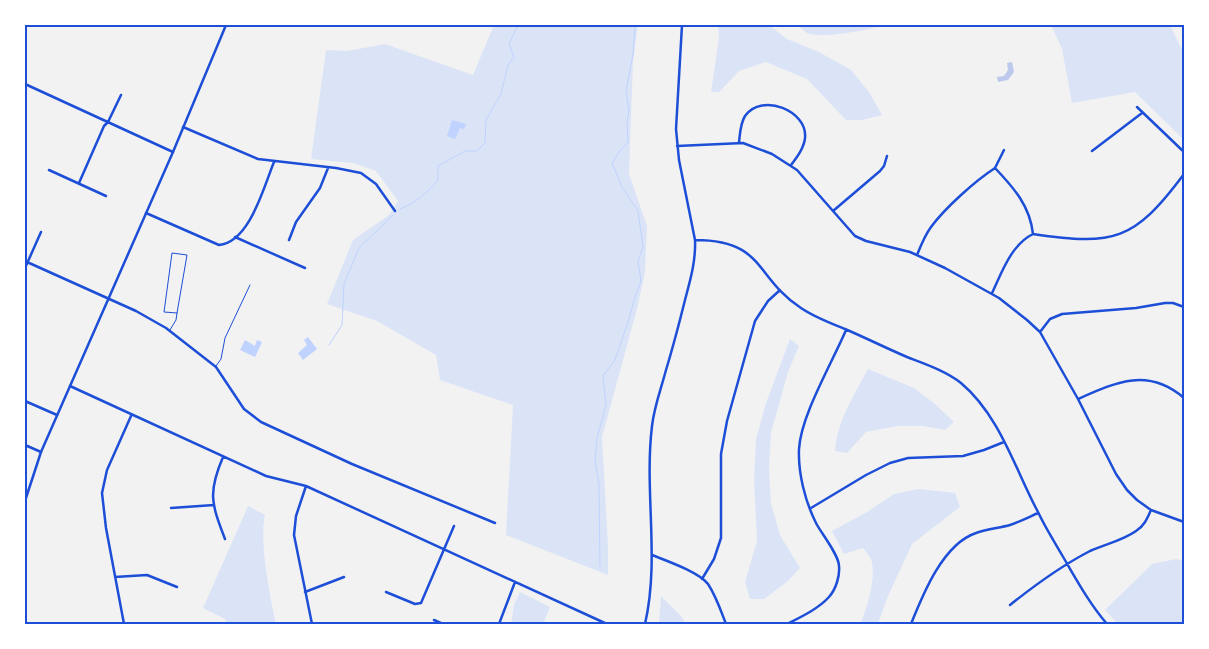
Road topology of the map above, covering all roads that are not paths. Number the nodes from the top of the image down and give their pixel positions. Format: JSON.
{"nodes":[{"id":1,"x":226,"y":25,"type":"edge"},
{"id":2,"x":682,"y":25,"type":"edge"},
{"id":3,"x":25,"y":84,"type":"edge"},
{"id":4,"x":121,"y":95,"type":"dead end"},
{"id":5,"x":1137,"y":107,"type":"dead end"},
{"id":6,"x":1142,"y":113,"type":"junction"},
{"id":7,"x":108,"y":122,"type":"junction"},
{"id":8,"x":183,"y":127,"type":"junction"},
{"id":9,"x":739,"y":142,"type":"junction"},
{"id":10,"x":677,"y":146,"type":"junction"},
{"id":11,"x":1004,"y":150,"type":"dead end"},
{"id":12,"x":1092,"y":151,"type":"dead end"},
{"id":13,"x":172,"y":152,"type":"junction"},
{"id":14,"x":1184,"y":152,"type":"edge"},
{"id":15,"x":887,"y":156,"type":"dead end"},
{"id":16,"x":274,"y":162,"type":"junction"},
{"id":17,"x":791,"y":165,"type":"junction"},
{"id":18,"x":328,"y":168,"type":"junction"},
{"id":19,"x":995,"y":168,"type":"junction"},
{"id":20,"x":49,"y":170,"type":"dead end"},
{"id":21,"x":1184,"y":174,"type":"edge"},
{"id":22,"x":79,"y":183,"type":"junction"},
{"id":23,"x":106,"y":196,"type":"dead end"},
{"id":24,"x":395,"y":211,"type":"dead end"},
{"id":25,"x":833,"y":211,"type":"junction"},
{"id":26,"x":145,"y":212,"type":"junction"},
{"id":27,"x":41,"y":232,"type":"dead end"},
{"id":28,"x":1033,"y":234,"type":"junction"},
{"id":29,"x":236,"y":237,"type":"junction"},
{"id":30,"x":289,"y":240,"type":"dead end"},
{"id":31,"x":695,"y":240,"type":"junction"},
{"id":32,"x":917,"y":255,"type":"junction"},
{"id":33,"x":27,"y":262,"type":"junction"},
{"id":34,"x":25,"y":268,"type":"edge"},
{"id":35,"x":306,"y":268,"type":"dead end"},
{"id":36,"x":250,"y":285,"type":"dead end"},
{"id":37,"x":780,"y":290,"type":"junction"},
{"id":38,"x":992,"y":293,"type":"junction"},
{"id":39,"x":108,"y":298,"type":"junction"},
{"id":40,"x":1184,"y":306,"type":"edge"},
{"id":41,"x":177,"y":314,"type":"junction"},
{"id":42,"x":170,"y":330,"type":"junction"},
{"id":43,"x":846,"y":330,"type":"junction"},
{"id":44,"x":1040,"y":332,"type":"junction"},
{"id":45,"x":216,"y":367,"type":"junction"},
{"id":46,"x":70,"y":386,"type":"junction"},
{"id":47,"x":1184,"y":398,"type":"edge"},
{"id":48,"x":1078,"y":399,"type":"junction"},
{"id":49,"x":25,"y":401,"type":"edge"},
{"id":50,"x":57,"y":415,"type":"junction"},
{"id":51,"x":132,"y":416,"type":"junction"},
{"id":52,"x":1004,"y":442,"type":"junction"},
{"id":53,"x":25,"y":445,"type":"edge"},
{"id":54,"x":41,"y":452,"type":"junction"},
{"id":55,"x":224,"y":457,"type":"junction"},
{"id":56,"x":306,"y":486,"type":"junction"},
{"id":57,"x":25,"y":501,"type":"edge"},
{"id":58,"x":214,"y":505,"type":"junction"},
{"id":59,"x":170,"y":508,"type":"dead end"},
{"id":60,"x":810,"y":509,"type":"junction"},
{"id":61,"x":1151,"y":510,"type":"junction"},
{"id":62,"x":1038,"y":513,"type":"junction"},
{"id":63,"x":1184,"y":522,"type":"edge"},
{"id":64,"x":495,"y":523,"type":"dead end"},
{"id":65,"x":454,"y":526,"type":"dead end"},
{"id":66,"x":224,"y":539,"type":"dead end"},
{"id":67,"x":444,"y":550,"type":"junction"},
{"id":68,"x":652,"y":555,"type":"junction"},
{"id":69,"x":1067,"y":564,"type":"junction"},
{"id":70,"x":115,"y":577,"type":"junction"},
{"id":71,"x":344,"y":577,"type":"dead end"},
{"id":72,"x":702,"y":578,"type":"junction"},
{"id":73,"x":515,"y":582,"type":"junction"},
{"id":74,"x":177,"y":587,"type":"dead end"},
{"id":75,"x":305,"y":592,"type":"junction"},
{"id":76,"x":386,"y":592,"type":"dead end"},
{"id":77,"x":1010,"y":605,"type":"dead end"},
{"id":78,"x":434,"y":620,"type":"dead end"},
{"id":79,"x":124,"y":624,"type":"edge"},
{"id":80,"x":312,"y":624,"type":"edge"},
{"id":81,"x":443,"y":624,"type":"edge"},
{"id":82,"x":499,"y":624,"type":"edge"},
{"id":83,"x":607,"y":624,"type":"edge"},
{"id":84,"x":645,"y":624,"type":"edge"},
{"id":85,"x":726,"y":624,"type":"edge"},
{"id":86,"x":787,"y":624,"type":"edge"},
{"id":87,"x":911,"y":624,"type":"edge"},
{"id":88,"x":1108,"y":624,"type":"edge"}],
"edges":[{"from":1,"to":8,"type":"street"},
{"from":2,"to":10,"type":"street"},
{"from":3,"to":7,"type":"street"},
{"from":4,"to":7,"type":"street"},
{"from":5,"to":6,"type":"street"},
{"from":6,"to":12,"type":"street"},
{"from":6,"to":14,"type":"street"},
{"from":7,"to":13,"type":"street"},
{"from":7,"to":22,"type":"street"},
{"from":8,"to":13,"type":"street"},
{"from":8,"to":16,"type":"street"},
{"from":9,"to":10,"type":"street"},
{"from":9,"to":17,"type":"street"},
{"from":9,"to":17,"type":"street"},
{"from":10,"to":31,"type":"street"},
{"from":11,"to":19,"type":"street"},
{"from":13,"to":26,"type":"street"},
{"from":15,"to":25,"type":"street"},
{"from":16,"to":18,"type":"street"},
{"from":16,"to":29,"type":"street"},
{"from":17,"to":25,"type":"street"},
{"from":18,"to":24,"type":"street"},
{"from":18,"to":30,"type":"street"},
{"from":19,"to":28,"type":"street"},
{"from":19,"to":32,"type":"street"},
{"from":20,"to":22,"type":"street"},
{"from":21,"to":28,"type":"street"},
{"from":22,"to":23,"type":"street"},
{"from":25,"to":32,"type":"street"},
{"from":26,"to":29,"type":"street"},
{"from":26,"to":39,"type":"street"},
{"from":27,"to":33,"type":"street"},
{"from":28,"to":38,"type":"street"},
{"from":29,"to":35,"type":"street"},
{"from":31,"to":37,"type":"street"},
{"from":31,"to":68,"type":"street"},
{"from":32,"to":38,"type":"street"},
{"from":33,"to":34,"type":"street"},
{"from":33,"to":39,"type":"street"},
{"from":36,"to":45,"type":"lane"},
{"from":37,"to":43,"type":"street"},
{"from":37,"to":72,"type":"street"},
{"from":38,"to":44,"type":"street"},
{"from":39,"to":42,"type":"street"},
{"from":39,"to":46,"type":"street"},
{"from":40,"to":44,"type":"street"},
{"from":41,"to":41,"type":"lane"},
{"from":41,"to":42,"type":"lane"},
{"from":42,"to":45,"type":"street"},
{"from":43,"to":52,"type":"street"},
{"from":43,"to":60,"type":"street"},
{"from":44,"to":48,"type":"street"},
{"from":45,"to":64,"type":"street"},
{"from":46,"to":50,"type":"street"},
{"from":46,"to":51,"type":"street"},
{"from":47,"to":48,"type":"street"},
{"from":48,"to":61,"type":"street"},
{"from":49,"to":50,"type":"street"},
{"from":50,"to":54,"type":"street"},
{"from":51,"to":55,"type":"street"},
{"from":51,"to":70,"type":"street"},
{"from":52,"to":60,"type":"street"},
{"from":52,"to":62,"type":"street"},
{"from":53,"to":54,"type":"street"},
{"from":54,"to":57,"type":"street"},
{"from":55,"to":56,"type":"street"},
{"from":55,"to":58,"type":"street"},
{"from":56,"to":67,"type":"street"},
{"from":56,"to":75,"type":"street"},
{"from":58,"to":59,"type":"street"},
{"from":58,"to":66,"type":"street"},
{"from":60,"to":86,"type":"street"},
{"from":61,"to":63,"type":"street"},
{"from":61,"to":69,"type":"street"},
{"from":62,"to":69,"type":"street"},
{"from":62,"to":87,"type":"street"},
{"from":65,"to":67,"type":"street"},
{"from":67,"to":73,"type":"street"},
{"from":67,"to":76,"type":"street"},
{"from":68,"to":72,"type":"street"},
{"from":68,"to":84,"type":"street"},
{"from":69,"to":77,"type":"street"},
{"from":69,"to":88,"type":"street"},
{"from":70,"to":74,"type":"street"},
{"from":70,"to":79,"type":"street"},
{"from":71,"to":75,"type":"street"},
{"from":72,"to":85,"type":"street"},
{"from":73,"to":82,"type":"street"},
{"from":73,"to":83,"type":"street"},
{"from":75,"to":80,"type":"street"},
{"from":78,"to":81,"type":"street"}]}
